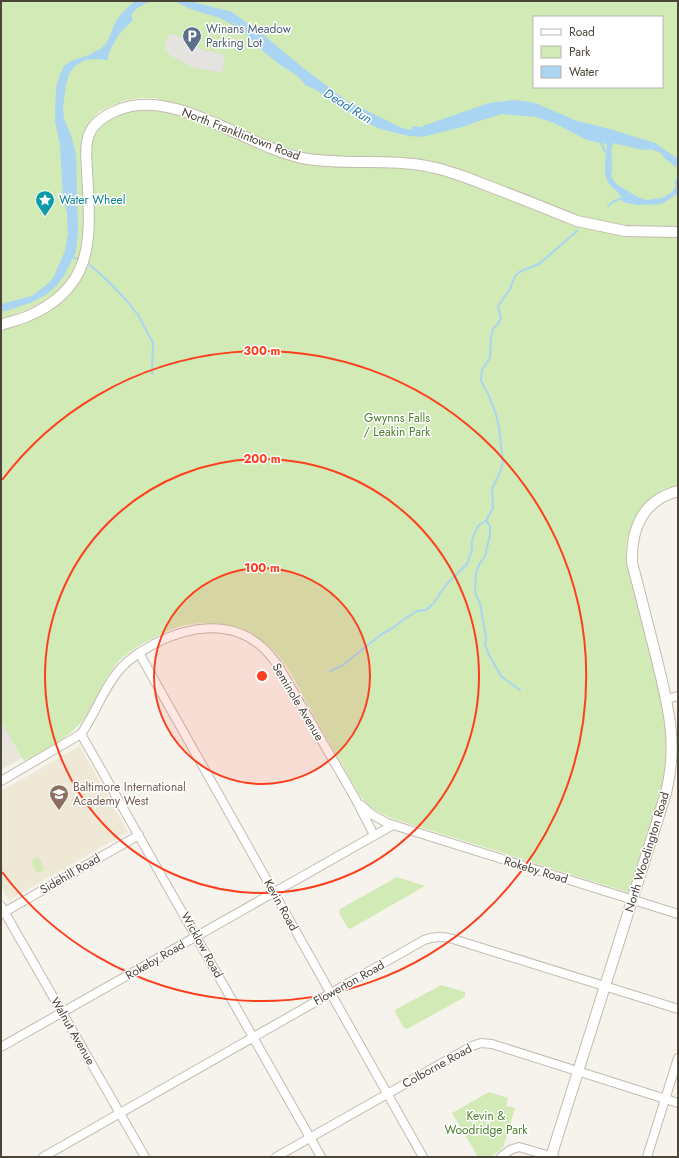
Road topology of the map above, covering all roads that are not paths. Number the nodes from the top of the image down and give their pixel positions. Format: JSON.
{"nodes":[{"id":1,"x":678,"y":232,"type":"edge"},
{"id":2,"x":1,"y":325,"type":"edge"},
{"id":3,"x":678,"y":491,"type":"edge"},
{"id":4,"x":139,"y":653,"type":"junction"},
{"id":5,"x":678,"y":696,"type":"edge"},
{"id":6,"x":667,"y":699,"type":"junction"},
{"id":7,"x":81,"y":734,"type":"junction"},
{"id":8,"x":1,"y":781,"type":"edge"},
{"id":9,"x":355,"y":798,"type":"junction"},
{"id":10,"x":393,"y":825,"type":"junction"},
{"id":11,"x":139,"y":835,"type":"junction"},
{"id":12,"x":374,"y":835,"type":"junction"},
{"id":13,"x":274,"y":893,"type":"junction"},
{"id":14,"x":632,"y":900,"type":"junction"},
{"id":15,"x":2,"y":911,"type":"edge"},
{"id":16,"x":678,"y":914,"type":"edge"},
{"id":17,"x":196,"y":936,"type":"junction"},
{"id":18,"x":605,"y":986,"type":"junction"},
{"id":19,"x":330,"y":993,"type":"junction"},
{"id":20,"x":678,"y":1009,"type":"edge"},
{"id":21,"x":62,"y":1012,"type":"junction"},
{"id":22,"x":253,"y":1037,"type":"junction"},
{"id":23,"x":1,"y":1047,"type":"edge"},
{"id":24,"x":678,"y":1058,"type":"edge"},
{"id":25,"x":578,"y":1071,"type":"junction"},
{"id":26,"x":387,"y":1094,"type":"junction"},
{"id":27,"x":665,"y":1098,"type":"junction"},
{"id":28,"x":678,"y":1103,"type":"edge"},
{"id":29,"x":120,"y":1112,"type":"junction"},
{"id":30,"x":310,"y":1138,"type":"junction"},
{"id":31,"x":44,"y":1157,"type":"edge"},
{"id":32,"x":145,"y":1157,"type":"edge"},
{"id":33,"x":276,"y":1157,"type":"edge"},
{"id":34,"x":321,"y":1157,"type":"edge"},
{"id":35,"x":423,"y":1157,"type":"edge"},
{"id":36,"x":501,"y":1157,"type":"edge"},
{"id":37,"x":552,"y":1157,"type":"edge"},
{"id":38,"x":647,"y":1157,"type":"edge"}],
"edges":[{"from":1,"to":2,"type":"street","name":"North Franklintown Road"},
{"from":3,"to":6,"type":"street","name":"North Woodington Road"},
{"from":4,"to":7,"type":"street","name":"Seminole Avenue"},
{"from":4,"to":9,"type":"street","name":"Seminole Avenue"},
{"from":4,"to":13,"type":"street","name":"Kevin Road"},
{"from":5,"to":6,"type":"street"},
{"from":6,"to":14,"type":"street","name":"North Woodington Road"},
{"from":7,"to":8,"type":"street","name":"Seminole Avenue"},
{"from":7,"to":11,"type":"street","name":"Wicklow Road"},
{"from":9,"to":10,"type":"street","name":"Rokeby Road"},
{"from":9,"to":12,"type":"street","name":"Seminole Avenue"},
{"from":10,"to":12,"type":"street","name":"Rokeby Road"},
{"from":10,"to":14,"type":"street","name":"Rokeby Road"},
{"from":11,"to":15,"type":"street","name":"Sidehill Road"},
{"from":11,"to":17,"type":"street","name":"Wicklow Road"},
{"from":12,"to":13,"type":"street","name":"Rokeby Road"},
{"from":13,"to":17,"type":"street","name":"Rokeby Road"},
{"from":13,"to":19,"type":"street","name":"Kevin Road"},
{"from":14,"to":16,"type":"street","name":"Rokeby Road"},
{"from":14,"to":18,"type":"street","name":"North Woodington Road"},
{"from":15,"to":21,"type":"street","name":"Walnut Avenue"},
{"from":17,"to":21,"type":"street","name":"Rokeby Road"},
{"from":17,"to":22,"type":"street","name":"Wicklow Road"},
{"from":18,"to":19,"type":"street","name":"Flowerton Road"},
{"from":18,"to":20,"type":"street","name":"Flowerton Road"},
{"from":18,"to":25,"type":"street","name":"North Woodington Road"},
{"from":19,"to":22,"type":"street","name":"Flowerton Road"},
{"from":19,"to":26,"type":"street","name":"Kevin Road"},
{"from":21,"to":23,"type":"street","name":"Rokeby Road"},
{"from":21,"to":29,"type":"street","name":"Walnut Avenue"},
{"from":22,"to":29,"type":"street","name":"Flowerton Road"},
{"from":22,"to":30,"type":"street","name":"Wicklow Road"},
{"from":24,"to":27,"type":"street"},
{"from":25,"to":26,"type":"street","name":"Colborne Road"},
{"from":25,"to":27,"type":"street","name":"Colborne Road"},
{"from":25,"to":37,"type":"street","name":"North Woodington Road"},
{"from":26,"to":30,"type":"street","name":"Colborne Road"},
{"from":26,"to":35,"type":"street","name":"Kevin Road"},
{"from":27,"to":28,"type":"street","name":"Colborne Road"},
{"from":27,"to":38,"type":"street"},
{"from":29,"to":31,"type":"street","name":"Flowerton Road"},
{"from":29,"to":32,"type":"street","name":"Walnut Avenue"},
{"from":30,"to":33,"type":"street","name":"Colborne Road"},
{"from":30,"to":34,"type":"street","name":"Wicklow Road"},
{"from":36,"to":37,"type":"street"}]}
